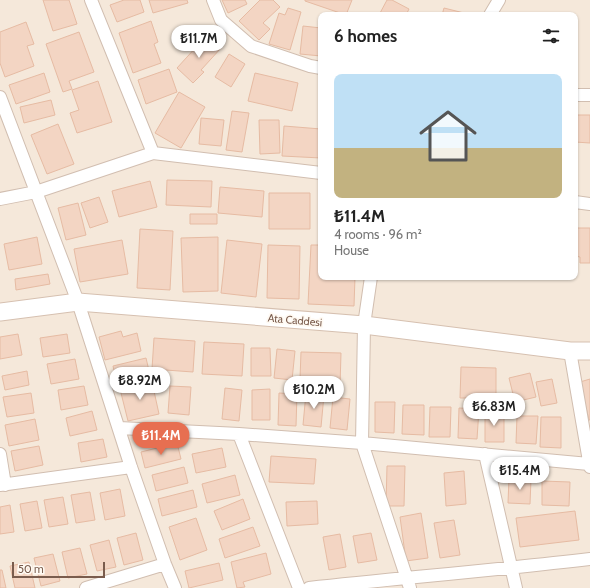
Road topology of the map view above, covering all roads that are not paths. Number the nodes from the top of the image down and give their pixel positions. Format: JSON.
{"nodes":[{"id":1,"x":91,"y":0,"type":"edge"},
{"id":2,"x":213,"y":0,"type":"edge"},
{"id":3,"x":499,"y":0,"type":"edge"},
{"id":4,"x":492,"y":12,"type":"edge"},
{"id":5,"x":318,"y":67,"type":"edge"},
{"id":6,"x":578,"y":95,"type":"edge"},
{"id":7,"x":590,"y":95,"type":"edge"},
{"id":8,"x":0,"y":97,"type":"edge"},
{"id":9,"x":153,"y":153,"type":"junction"},
{"id":10,"x":318,"y":173,"type":"edge"},
{"id":11,"x":36,"y":192,"type":"junction"},
{"id":12,"x":0,"y":199,"type":"edge"},
{"id":13,"x":578,"y":202,"type":"edge"},
{"id":14,"x":590,"y":204,"type":"edge"},
{"id":15,"x":371,"y":280,"type":"edge"},
{"id":16,"x":78,"y":302,"type":"junction"},
{"id":17,"x":0,"y":312,"type":"edge"},
{"id":18,"x":364,"y":325,"type":"junction"},
{"id":19,"x":570,"y":350,"type":"junction"},
{"id":20,"x":590,"y":351,"type":"edge"},
{"id":21,"x":119,"y":428,"type":"junction"},
{"id":22,"x":240,"y":434,"type":"junction"},
{"id":23,"x":362,"y":444,"type":"junction"},
{"id":24,"x":0,"y":454,"type":"edge"},
{"id":25,"x":484,"y":454,"type":"junction"},
{"id":26,"x":590,"y":465,"type":"edge"},
{"id":27,"x":131,"y":467,"type":"junction"},
{"id":28,"x":2,"y":485,"type":"edge"},
{"id":29,"x":590,"y":559,"type":"edge"},
{"id":30,"x":165,"y":564,"type":"junction"},
{"id":31,"x":511,"y":568,"type":"junction"},
{"id":32,"x":408,"y":583,"type":"edge"},
{"id":33,"x":86,"y":588,"type":"edge"},
{"id":34,"x":175,"y":588,"type":"edge"},
{"id":35,"x":299,"y":588,"type":"edge"},
{"id":36,"x":308,"y":588,"type":"edge"},
{"id":37,"x":516,"y":588,"type":"edge"}],
"edges":[{"from":1,"to":9,"type":"street"},
{"from":2,"to":5,"type":"street"},
{"from":3,"to":4,"type":"street"},
{"from":6,"to":7,"type":"street"},
{"from":8,"to":11,"type":"street"},
{"from":9,"to":10,"type":"street"},
{"from":9,"to":11,"type":"street"},
{"from":11,"to":12,"type":"street"},
{"from":11,"to":16,"type":"street"},
{"from":13,"to":14,"type":"street"},
{"from":15,"to":18,"type":"street"},
{"from":16,"to":17,"type":"street","name":"Ata Caddesi"},
{"from":16,"to":18,"type":"street","name":"Ata Caddesi"},
{"from":16,"to":21,"type":"street"},
{"from":18,"to":19,"type":"street","name":"Ata Caddesi"},
{"from":18,"to":23,"type":"street"},
{"from":19,"to":20,"type":"street","name":"Ata Caddesi"},
{"from":19,"to":26,"type":"street"},
{"from":21,"to":22,"type":"street"},
{"from":21,"to":27,"type":"street"},
{"from":22,"to":23,"type":"street"},
{"from":22,"to":35,"type":"street"},
{"from":23,"to":25,"type":"street"},
{"from":23,"to":32,"type":"street"},
{"from":24,"to":28,"type":"street"},
{"from":25,"to":26,"type":"street"},
{"from":25,"to":31,"type":"street"},
{"from":27,"to":28,"type":"street"},
{"from":27,"to":30,"type":"street"},
{"from":29,"to":31,"type":"street"},
{"from":30,"to":33,"type":"street"},
{"from":30,"to":34,"type":"street"},
{"from":31,"to":32,"type":"street"},
{"from":31,"to":37,"type":"street"},
{"from":32,"to":36,"type":"street"}]}
